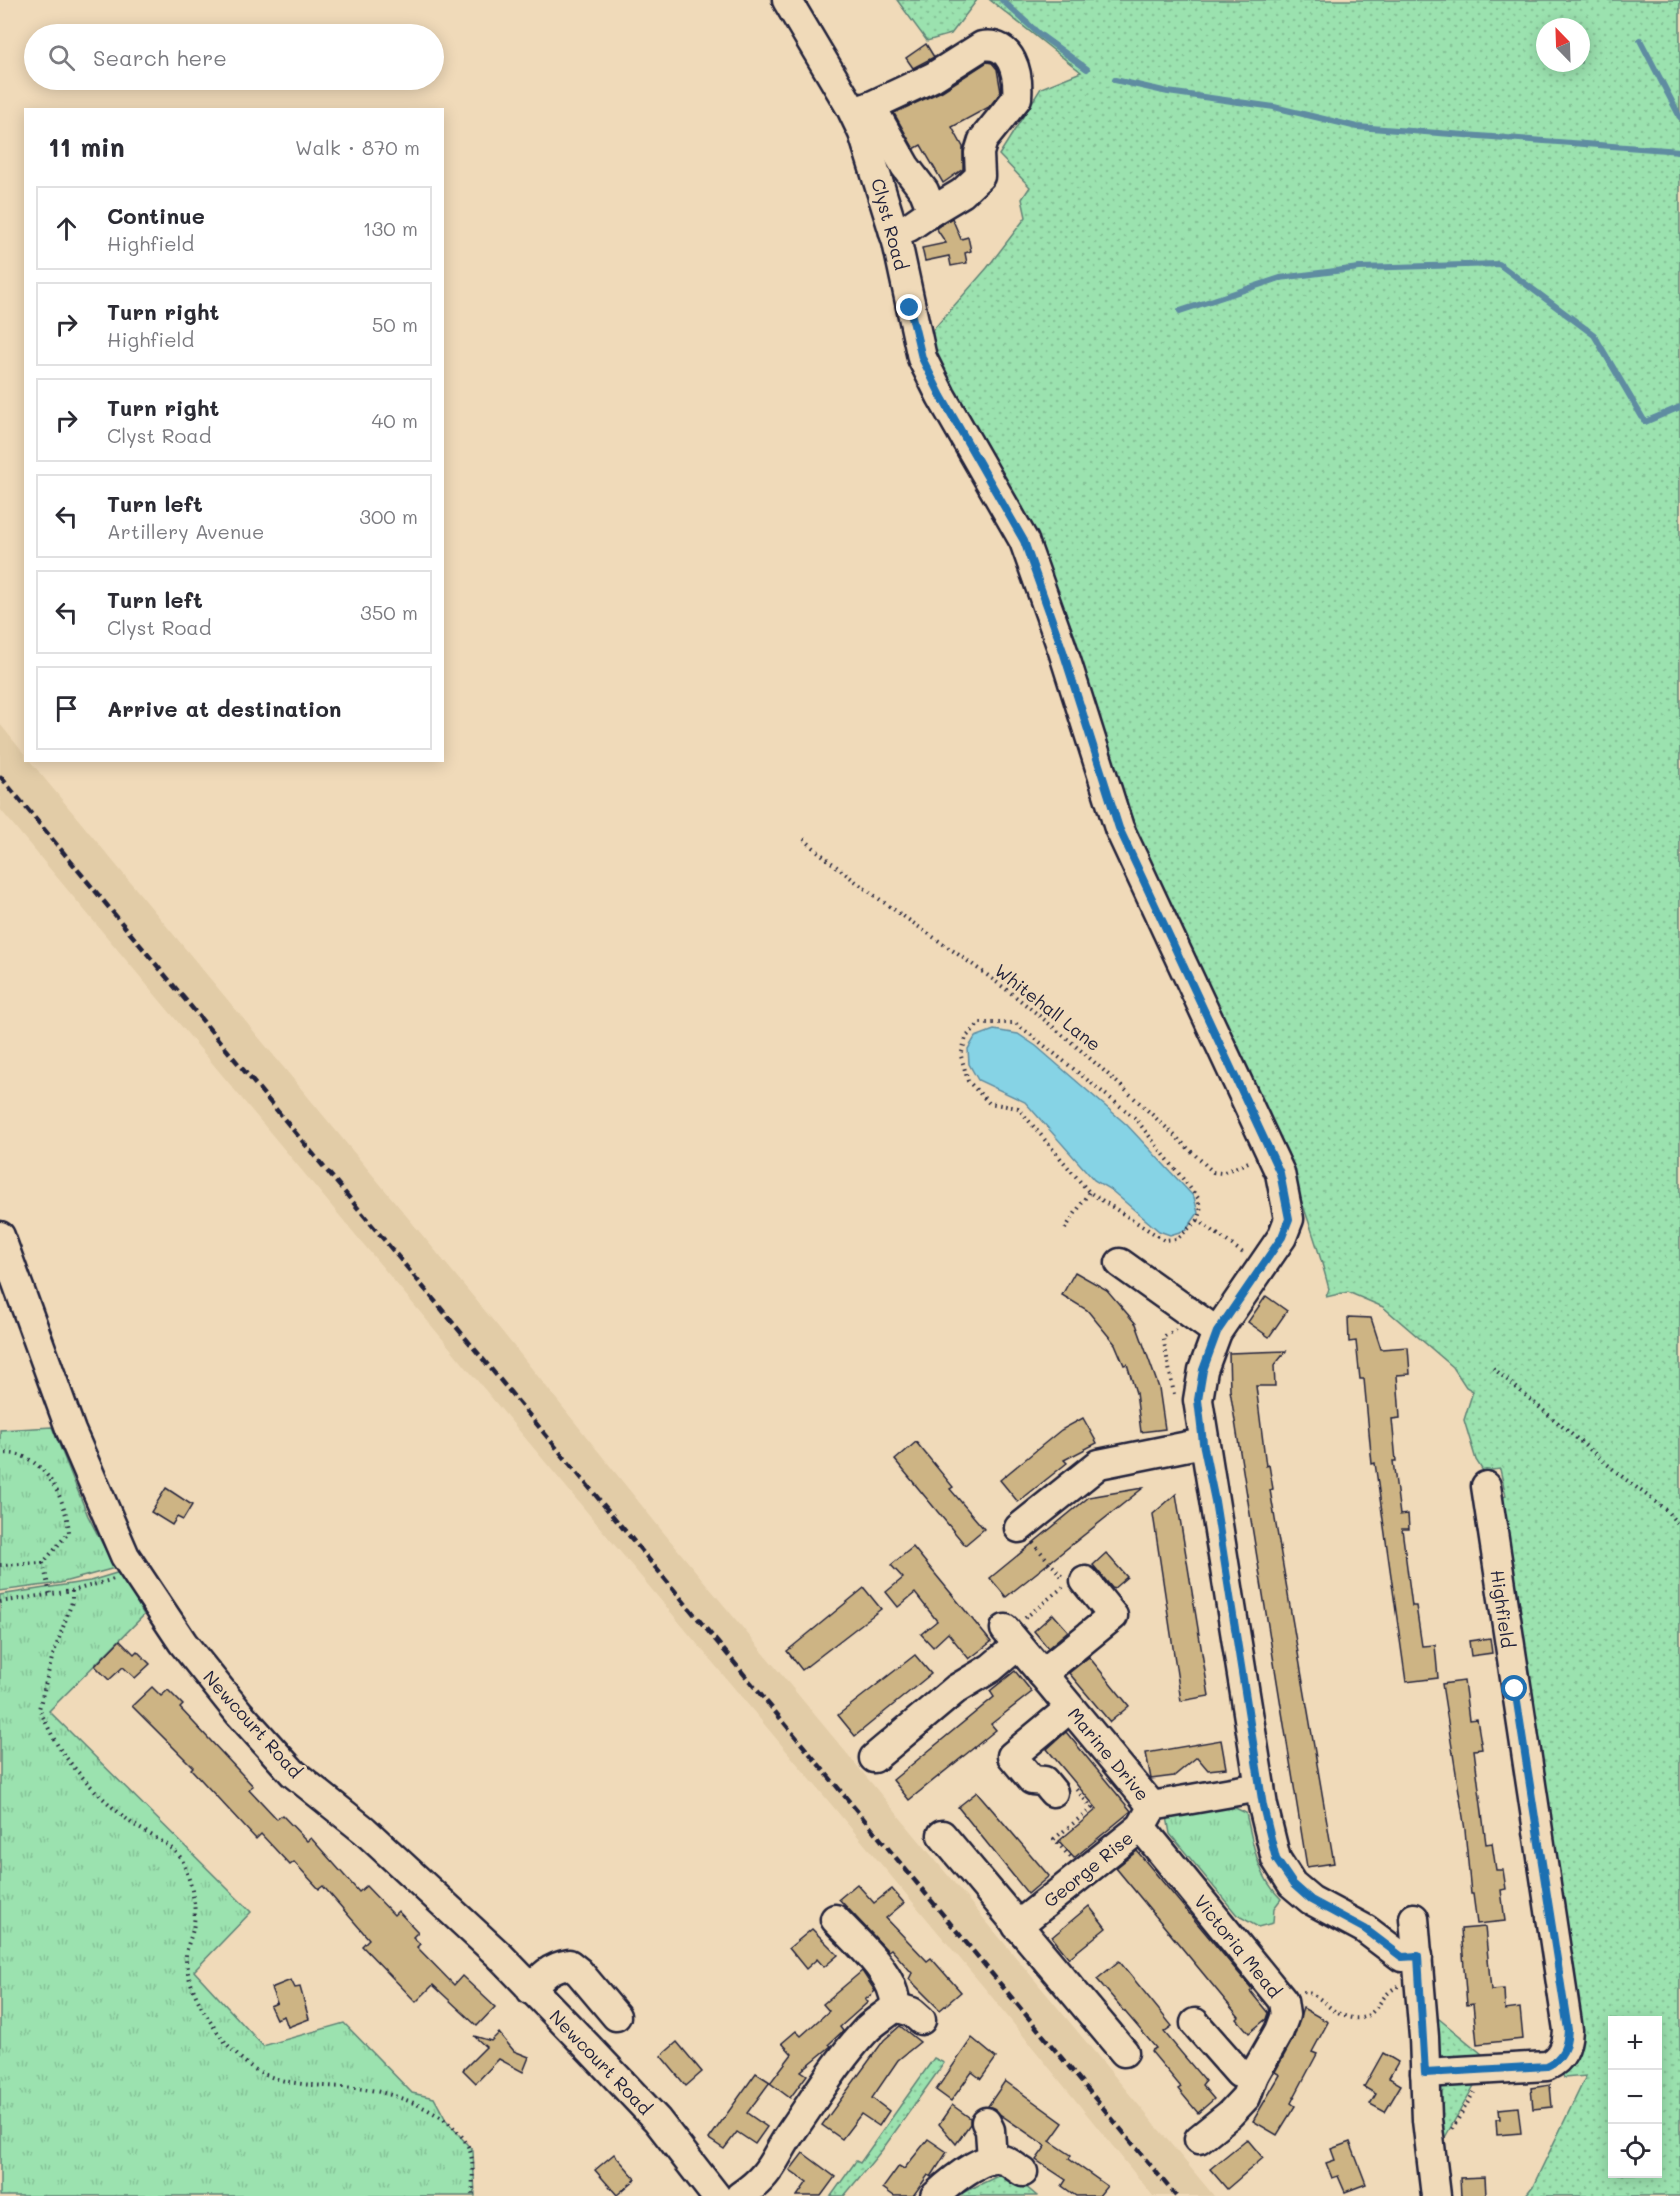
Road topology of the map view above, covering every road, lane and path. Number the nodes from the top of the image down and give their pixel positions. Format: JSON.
{"nodes":[{"id":1,"x":787,"y":0,"type":"edge"},
{"id":2,"x":862,"y":109,"type":"junction"},
{"id":3,"x":932,"y":211,"type":"junction"},
{"id":4,"x":894,"y":233,"type":"junction"},
{"id":5,"x":804,"y":839,"type":"dead end"},
{"id":6,"x":1271,"y":1150,"type":"junction"},
{"id":7,"x":1089,"y":1192,"type":"junction"},
{"id":8,"x":1198,"y":1220,"type":"junction"},
{"id":9,"x":1065,"y":1229,"type":"dead end"},
{"id":10,"x":0,"y":1236,"type":"edge"},
{"id":11,"x":1120,"y":1263,"type":"dead end"},
{"id":12,"x":1261,"y":1266,"type":"junction"},
{"id":13,"x":1217,"y":1332,"type":"junction"},
{"id":14,"x":1493,"y":1368,"type":"dead end"},
{"id":15,"x":1203,"y":1443,"type":"junction"},
{"id":16,"x":0,"y":1454,"type":"edge"},
{"id":17,"x":1486,"y":1486,"type":"dead end"},
{"id":18,"x":1019,"y":1527,"type":"joint"},
{"id":19,"x":1680,"y":1527,"type":"edge"},
{"id":20,"x":123,"y":1562,"type":"junction"},
{"id":21,"x":43,"y":1563,"type":"junction"},
{"id":22,"x":0,"y":1565,"type":"edge"},
{"id":23,"x":1085,"y":1581,"type":"dead end"},
{"id":24,"x":72,"y":1591,"type":"junction"},
{"id":25,"x":50,"y":1594,"type":"junction"},
{"id":26,"x":0,"y":1602,"type":"edge"},
{"id":27,"x":1010,"y":1635,"type":"junction"},
{"id":28,"x":1042,"y":1674,"type":"junction"},
{"id":29,"x":1070,"y":1708,"type":"junction"},
{"id":30,"x":874,"y":1758,"type":"dead end"},
{"id":31,"x":1260,"y":1786,"type":"junction"},
{"id":32,"x":1063,"y":1788,"type":"joint"},
{"id":33,"x":1146,"y":1817,"type":"junction"},
{"id":34,"x":942,"y":1834,"type":"dead end"},
{"id":35,"x":1083,"y":1874,"type":"junction"},
{"id":36,"x":1414,"y":1918,"type":"dead end"},
{"id":37,"x":835,"y":1919,"type":"dead end"},
{"id":38,"x":1017,"y":1926,"type":"junction"},
{"id":39,"x":1418,"y":1956,"type":"junction"},
{"id":40,"x":1402,"y":1984,"type":"dead end"},
{"id":41,"x":531,"y":1990,"type":"junction"},
{"id":42,"x":1283,"y":2001,"type":"junction"},
{"id":43,"x":895,"y":2007,"type":"junction"},
{"id":44,"x":616,"y":2016,"type":"dead end"},
{"id":45,"x":921,"y":2020,"type":"dead end"},
{"id":46,"x":1195,"y":2023,"type":"dead end"},
{"id":47,"x":1124,"y":2052,"type":"dead end"},
{"id":48,"x":1483,"y":2069,"type":"junction"},
{"id":49,"x":1425,"y":2073,"type":"junction"},
{"id":50,"x":1254,"y":2075,"type":"junction"},
{"id":51,"x":986,"y":2122,"type":"dead end"},
{"id":52,"x":1199,"y":2139,"type":"dead end"},
{"id":53,"x":1430,"y":2152,"type":"junction"},
{"id":54,"x":992,"y":2158,"type":"junction"},
{"id":55,"x":1023,"y":2172,"type":"dead end"},
{"id":56,"x":1428,"y":2192,"type":"edge"},
{"id":57,"x":472,"y":2196,"type":"edge"},
{"id":58,"x":716,"y":2196,"type":"edge"},
{"id":59,"x":740,"y":2196,"type":"edge"},
{"id":60,"x":935,"y":2196,"type":"edge"}],
"edges":[{"from":1,"to":2,"type":"street","name":"Clyst Road"},
{"from":2,"to":3,"type":"street"},
{"from":2,"to":3,"type":"street"},
{"from":2,"to":4,"type":"street","name":"Clyst Road"},
{"from":3,"to":4,"type":"street"},
{"from":4,"to":6,"type":"street","name":"Clyst Road"},
{"from":5,"to":6,"type":"path","name":"Whitehall Lane"},
{"from":6,"to":12,"type":"street","name":"Clyst Road"},
{"from":7,"to":8,"type":"path"},
{"from":7,"to":8,"type":"path"},
{"from":7,"to":9,"type":"path"},
{"from":8,"to":12,"type":"path"},
{"from":10,"to":20,"type":"street","name":"Newcourt Road"},
{"from":11,"to":13,"type":"street"},
{"from":12,"to":13,"type":"street"},
{"from":13,"to":15,"type":"street"},
{"from":14,"to":19,"type":"path"},
{"from":15,"to":18,"type":"street"},
{"from":15,"to":31,"type":"street"},
{"from":16,"to":21,"type":"path"},
{"from":17,"to":48,"type":"street","name":"Highfield"},
{"from":18,"to":27,"type":"path"},
{"from":20,"to":24,"type":"path"},
{"from":20,"to":41,"type":"street","name":"Newcourt Road"},
{"from":21,"to":22,"type":"path"},
{"from":21,"to":25,"type":"path"},
{"from":23,"to":28,"type":"street"},
{"from":24,"to":25,"type":"path"},
{"from":24,"to":57,"type":"path"},
{"from":25,"to":26,"type":"path"},
{"from":27,"to":28,"type":"street","name":"Marine Drive"},
{"from":27,"to":30,"type":"street"},
{"from":28,"to":29,"type":"street","name":"Marine Drive"},
{"from":29,"to":32,"type":"street"},
{"from":29,"to":33,"type":"street","name":"Marine Drive"},
{"from":31,"to":33,"type":"street","name":"Marine Drive"},
{"from":31,"to":39,"type":"street"},
{"from":32,"to":35,"type":"path"},
{"from":33,"to":35,"type":"street","name":"George Rise"},
{"from":33,"to":42,"type":"street","name":"Victoria Mead"},
{"from":34,"to":38,"type":"street"},
{"from":35,"to":38,"type":"street","name":"George Rise"},
{"from":36,"to":39,"type":"street"},
{"from":37,"to":43,"type":"street"},
{"from":38,"to":47,"type":"street"},
{"from":39,"to":49,"type":"street"},
{"from":40,"to":42,"type":"path"},
{"from":41,"to":44,"type":"street"},
{"from":41,"to":58,"type":"street","name":"Newcourt Road"},
{"from":42,"to":50,"type":"street","name":"Victoria Mead"},
{"from":43,"to":45,"type":"street"},
{"from":43,"to":59,"type":"street"},
{"from":46,"to":50,"type":"street"},
{"from":48,"to":49,"type":"street","name":"Highfield"},
{"from":48,"to":53,"type":"path"},
{"from":49,"to":53,"type":"street"},
{"from":50,"to":52,"type":"street","name":"Victoria Mead"},
{"from":51,"to":54,"type":"street"},
{"from":53,"to":56,"type":"street"},
{"from":54,"to":55,"type":"street"},
{"from":54,"to":60,"type":"street"}]}
